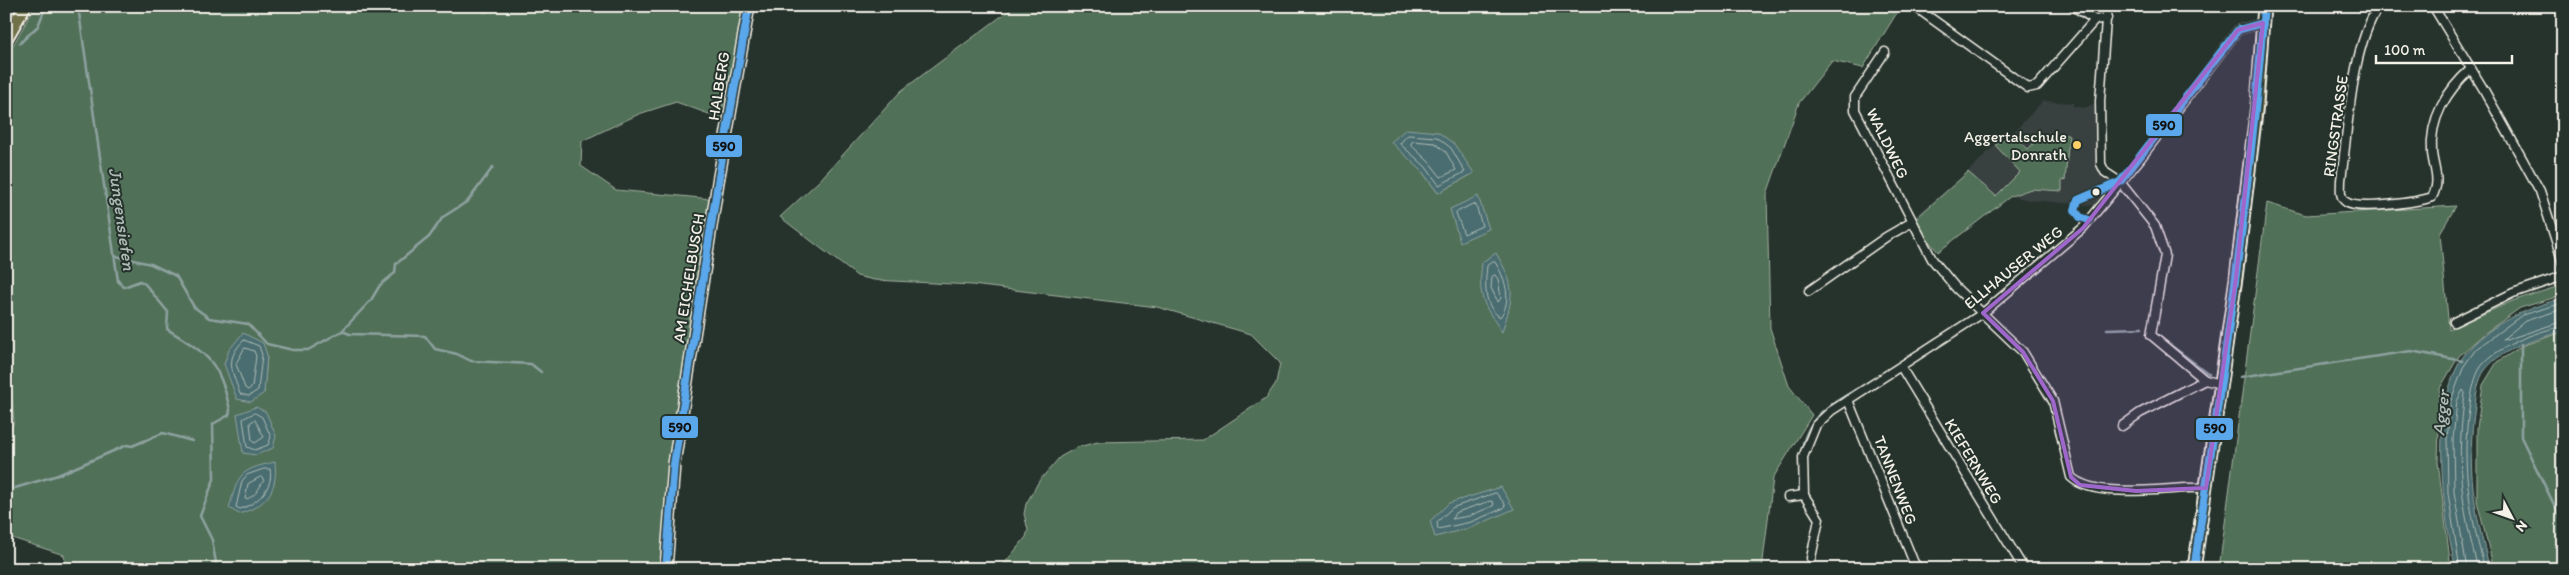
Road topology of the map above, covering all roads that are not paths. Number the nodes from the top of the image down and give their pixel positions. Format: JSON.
{"nodes":[{"id":1,"x":25,"y":6,"type":"edge"},
{"id":2,"x":749,"y":6,"type":"edge"},
{"id":3,"x":1914,"y":6,"type":"edge"},
{"id":4,"x":2073,"y":6,"type":"edge"},
{"id":5,"x":2107,"y":6,"type":"edge"},
{"id":6,"x":2264,"y":6,"type":"edge"},
{"id":7,"x":2379,"y":6,"type":"edge"},
{"id":8,"x":2433,"y":6,"type":"edge"},
{"id":9,"x":2107,"y":18,"type":"junction"},
{"id":10,"x":2095,"y":20,"type":"junction"},
{"id":11,"x":2263,"y":23,"type":"junction"},
{"id":12,"x":6,"y":39,"type":"edge"},
{"id":13,"x":1885,"y":52,"type":"dead end"},
{"id":14,"x":2471,"y":69,"type":"junction"},
{"id":15,"x":2120,"y":182,"type":"junction"},
{"id":16,"x":715,"y":201,"type":"joint"},
{"id":17,"x":1912,"y":222,"type":"junction"},
{"id":18,"x":2563,"y":263,"type":"edge"},
{"id":19,"x":2563,"y":276,"type":"edge"},
{"id":20,"x":1809,"y":291,"type":"dead end"},
{"id":21,"x":1982,"y":313,"type":"junction"},
{"id":22,"x":2454,"y":322,"type":"dead end"},
{"id":23,"x":1901,"y":367,"type":"junction"},
{"id":24,"x":2205,"y":380,"type":"junction"},
{"id":25,"x":2221,"y":384,"type":"junction"},
{"id":26,"x":1848,"y":400,"type":"junction"},
{"id":27,"x":2122,"y":426,"type":"dead end"},
{"id":28,"x":2206,"y":488,"type":"junction"},
{"id":29,"x":1804,"y":495,"type":"junction"},
{"id":30,"x":1788,"y":496,"type":"dead end"},
{"id":31,"x":1811,"y":558,"type":"dead end"},
{"id":32,"x":666,"y":569,"type":"edge"},
{"id":33,"x":1920,"y":569,"type":"edge"},
{"id":34,"x":2024,"y":569,"type":"edge"},
{"id":35,"x":2194,"y":569,"type":"edge"}],
"edges":[{"from":1,"to":12,"type":"main road"},
{"from":2,"to":16,"type":"street","name":"HALBERG"},
{"from":3,"to":10,"type":"street"},
{"from":4,"to":10,"type":"street"},
{"from":5,"to":9,"type":"street"},
{"from":6,"to":11,"type":"main road"},
{"from":7,"to":14,"type":"street","name":"RINGSTRASSE"},
{"from":8,"to":14,"type":"street"},
{"from":9,"to":10,"type":"street"},
{"from":9,"to":15,"type":"street"},
{"from":11,"to":15,"type":"street","name":"ELLHAUSER WEG"},
{"from":11,"to":25,"type":"main road"},
{"from":13,"to":17,"type":"street","name":"WALDWEG"},
{"from":14,"to":18,"type":"street"},
{"from":15,"to":21,"type":"street","name":"ELLHAUSER WEG"},
{"from":15,"to":24,"type":"street"},
{"from":16,"to":32,"type":"street","name":"AM EICHELBUSCH"},
{"from":17,"to":20,"type":"street"},
{"from":17,"to":21,"type":"street","name":"WALDWEG"},
{"from":19,"to":22,"type":"street"},
{"from":21,"to":23,"type":"street","name":"ELLHAUSER WEG"},
{"from":21,"to":28,"type":"street","name":"WALDWEG"},
{"from":23,"to":26,"type":"street","name":"ELLHAUSER WEG"},
{"from":23,"to":34,"type":"street","name":"KIEFERNWEG"},
{"from":24,"to":25,"type":"street"},
{"from":24,"to":27,"type":"street"},
{"from":25,"to":28,"type":"main road"},
{"from":26,"to":29,"type":"street","name":"ELLHAUSER WEG"},
{"from":26,"to":33,"type":"street","name":"TANNENWEG"},
{"from":28,"to":35,"type":"main road"},
{"from":29,"to":30,"type":"street"},
{"from":29,"to":31,"type":"street"}]}
